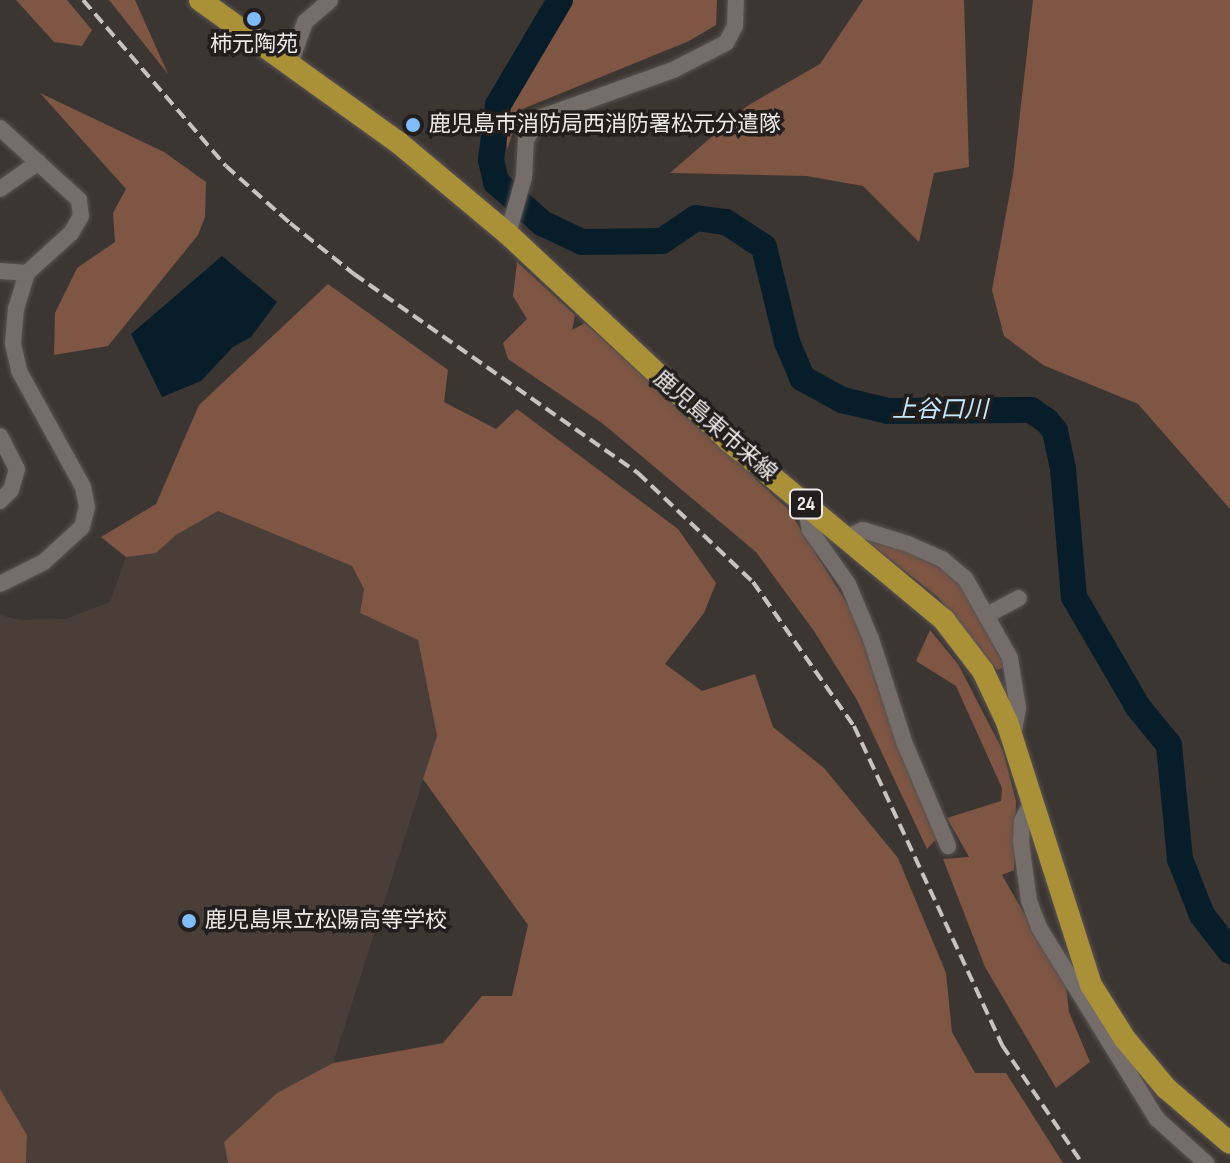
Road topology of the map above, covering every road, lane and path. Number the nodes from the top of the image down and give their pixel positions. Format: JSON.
{"nodes":[{"id":1,"x":200,"y":0,"type":"edge"},
{"id":2,"x":330,"y":0,"type":"edge"},
{"id":3,"x":736,"y":0,"type":"edge"},
{"id":4,"x":289,"y":67,"type":"junction"},
{"id":5,"x":0,"y":128,"type":"edge"},
{"id":6,"x":39,"y":162,"type":"junction"},
{"id":7,"x":0,"y":189,"type":"edge"},
{"id":8,"x":508,"y":234,"type":"junction"},
{"id":9,"x":0,"y":271,"type":"edge"},
{"id":10,"x":27,"y":273,"type":"junction"},
{"id":11,"x":6,"y":345,"type":"edge"},
{"id":12,"x":0,"y":436,"type":"edge"},
{"id":13,"x":0,"y":501,"type":"edge"},
{"id":14,"x":805,"y":503,"type":"junction"},
{"id":15,"x":847,"y":537,"type":"junction"},
{"id":16,"x":0,"y":584,"type":"edge"},
{"id":17,"x":1019,"y":598,"type":"dead end"},
{"id":18,"x":987,"y":615,"type":"junction"},
{"id":19,"x":1013,"y":739,"type":"junction"},
{"id":20,"x":1033,"y":800,"type":"junction"},
{"id":21,"x":948,"y":846,"type":"dead end"},
{"id":22,"x":1230,"y":1143,"type":"edge"},
{"id":23,"x":1206,"y":1163,"type":"edge"}],
"edges":[{"from":1,"to":4,"type":"main road","name":"鹿児島東市来線","number":"24"},
{"from":2,"to":4,"type":"street"},
{"from":3,"to":8,"type":"street"},
{"from":4,"to":8,"type":"main road","name":"鹿児島東市来線","number":"24"},
{"from":5,"to":6,"type":"street"},
{"from":6,"to":7,"type":"street"},
{"from":6,"to":10,"type":"street"},
{"from":8,"to":14,"type":"main road","name":"鹿児島東市来線","number":"24"},
{"from":9,"to":10,"type":"street"},
{"from":10,"to":11,"type":"street"},
{"from":11,"to":16,"type":"street"},
{"from":12,"to":13,"type":"street"},
{"from":14,"to":15,"type":"main road","name":"鹿児島東市来線","number":"24"},
{"from":14,"to":21,"type":"street"},
{"from":15,"to":18,"type":"street"},
{"from":15,"to":19,"type":"main road","name":"鹿児島東市来線","number":"24"},
{"from":17,"to":18,"type":"street"},
{"from":18,"to":19,"type":"street"},
{"from":19,"to":20,"type":"main road","name":"鹿児島東市来線","number":"24"},
{"from":20,"to":22,"type":"main road","name":"鹿児島東市来線","number":"24"},
{"from":20,"to":23,"type":"street"}]}
